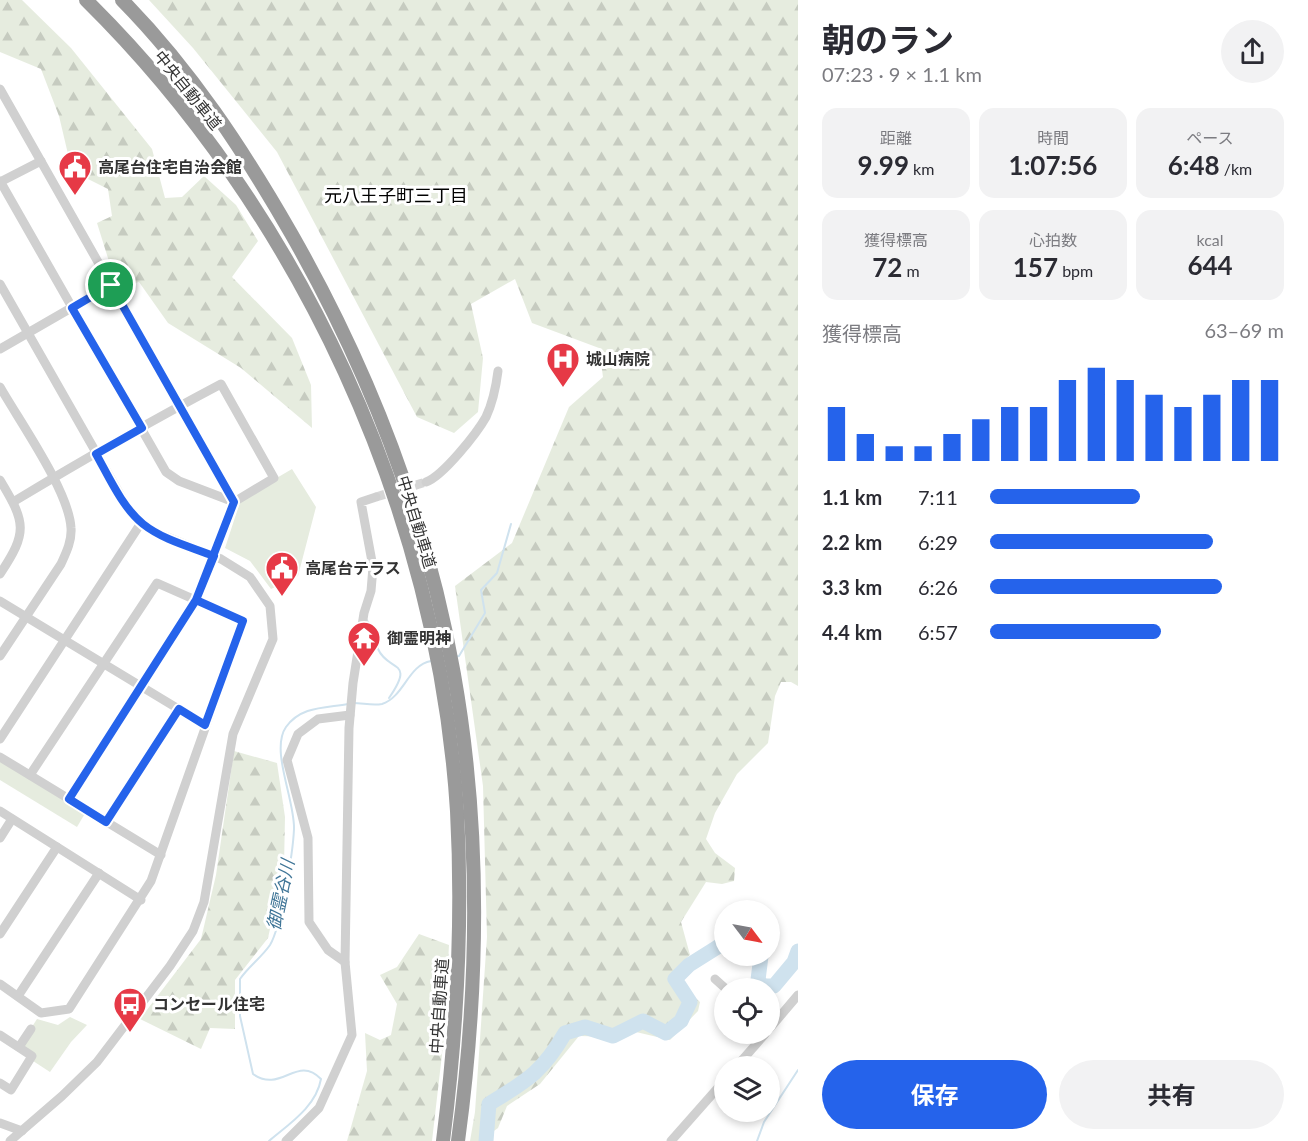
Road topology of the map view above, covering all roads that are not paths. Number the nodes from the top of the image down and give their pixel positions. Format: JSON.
{"nodes":[{"id":1,"x":86,"y":0,"type":"edge"},
{"id":2,"x":122,"y":0,"type":"edge"},
{"id":3,"x":0,"y":89,"type":"edge"},
{"id":4,"x":41,"y":161,"type":"junction"},
{"id":5,"x":0,"y":182,"type":"edge"},
{"id":6,"x":0,"y":284,"type":"edge"},
{"id":7,"x":111,"y":285,"type":"junction"},
{"id":8,"x":72,"y":308,"type":"junction"},
{"id":9,"x":28,"y":333,"type":"junction"},
{"id":10,"x":0,"y":349,"type":"edge"},
{"id":11,"x":498,"y":371,"type":"dead end"},
{"id":12,"x":0,"y":387,"type":"edge"},
{"id":13,"x":180,"y":406,"type":"junction"},
{"id":14,"x":142,"y":428,"type":"junction"},
{"id":15,"x":96,"y":454,"type":"junction"},
{"id":16,"x":53,"y":478,"type":"junction"},
{"id":17,"x":0,"y":480,"type":"edge"},
{"id":18,"x":426,"y":482,"type":"tunnel mouth"},
{"id":19,"x":376,"y":497,"type":"tunnel mouth"},
{"id":20,"x":13,"y":502,"type":"junction"},
{"id":21,"x":234,"y":502,"type":"junction"},
{"id":22,"x":141,"y":523,"type":"junction"},
{"id":23,"x":214,"y":556,"type":"junction"},
{"id":24,"x":0,"y":574,"type":"edge"},
{"id":25,"x":0,"y":600,"type":"edge"},
{"id":26,"x":196,"y":600,"type":"junction"},
{"id":27,"x":26,"y":617,"type":"junction"},
{"id":28,"x":64,"y":640,"type":"junction"},
{"id":29,"x":0,"y":656,"type":"edge"},
{"id":30,"x":103,"y":663,"type":"junction"},
{"id":31,"x":142,"y":687,"type":"junction"},
{"id":32,"x":350,"y":707,"type":"junction"},
{"id":33,"x":179,"y":709,"type":"junction"},
{"id":34,"x":205,"y":725,"type":"junction"},
{"id":35,"x":0,"y":739,"type":"edge"},
{"id":36,"x":0,"y":757,"type":"edge"},
{"id":37,"x":30,"y":775,"type":"junction"},
{"id":38,"x":69,"y":799,"type":"junction"},
{"id":39,"x":0,"y":811,"type":"edge"},
{"id":40,"x":12,"y":819,"type":"junction"},
{"id":41,"x":106,"y":822,"type":"junction"},
{"id":42,"x":0,"y":838,"type":"edge"},
{"id":43,"x":57,"y":847,"type":"junction"},
{"id":44,"x":160,"y":855,"type":"junction"},
{"id":45,"x":99,"y":873,"type":"junction"},
{"id":46,"x":141,"y":900,"type":"junction"},
{"id":47,"x":0,"y":934,"type":"edge"},
{"id":48,"x":345,"y":962,"type":"junction"},
{"id":49,"x":0,"y":984,"type":"edge"},
{"id":50,"x":798,"y":994,"type":"edge"},
{"id":51,"x":18,"y":996,"type":"junction"},
{"id":52,"x":780,"y":1016,"type":"edge"},
{"id":53,"x":31,"y":1029,"type":"dead end"},
{"id":54,"x":0,"y":1035,"type":"edge"},
{"id":55,"x":756,"y":1044,"type":"edge"},
{"id":56,"x":19,"y":1047,"type":"junction"},
{"id":57,"x":746,"y":1056,"type":"edge"},
{"id":58,"x":0,"y":1083,"type":"edge"},
{"id":59,"x":714,"y":1092,"type":"edge"},
{"id":60,"x":0,"y":1123,"type":"edge"},
{"id":61,"x":22,"y":1131,"type":"junction"},
{"id":62,"x":10,"y":1141,"type":"edge"},
{"id":63,"x":286,"y":1141,"type":"edge"},
{"id":64,"x":443,"y":1141,"type":"edge"},
{"id":65,"x":458,"y":1141,"type":"edge"},
{"id":66,"x":671,"y":1141,"type":"edge"}],
"edges":[{"from":1,"to":64,"type":"highway","name":"中央自動車道"},
{"from":2,"to":65,"type":"highway","name":"中央自動車道"},
{"from":3,"to":4,"type":"street"},
{"from":4,"to":5,"type":"street"},
{"from":4,"to":7,"type":"street"},
{"from":5,"to":8,"type":"street"},
{"from":6,"to":9,"type":"street"},
{"from":7,"to":8,"type":"street"},
{"from":7,"to":13,"type":"street"},
{"from":8,"to":9,"type":"street"},
{"from":8,"to":14,"type":"street"},
{"from":9,"to":10,"type":"street"},
{"from":9,"to":15,"type":"street"},
{"from":11,"to":18,"type":"street"},
{"from":12,"to":16,"type":"street"},
{"from":13,"to":14,"type":"street"},
{"from":13,"to":21,"type":"street"},
{"from":13,"to":21,"type":"street"},
{"from":14,"to":15,"type":"street"},
{"from":14,"to":21,"type":"street"},
{"from":15,"to":16,"type":"street"},
{"from":15,"to":22,"type":"street"},
{"from":16,"to":20,"type":"street"},
{"from":16,"to":27,"type":"street"},
{"from":17,"to":20,"type":"street"},
{"from":19,"to":32,"type":"street"},
{"from":20,"to":24,"type":"street"},
{"from":21,"to":23,"type":"street"},
{"from":22,"to":23,"type":"street"},
{"from":22,"to":28,"type":"street"},
{"from":23,"to":26,"type":"street"},
{"from":23,"to":61,"type":"street"},
{"from":25,"to":27,"type":"street"},
{"from":26,"to":30,"type":"street"},
{"from":26,"to":31,"type":"street"},
{"from":26,"to":34,"type":"street"},
{"from":27,"to":28,"type":"street"},
{"from":27,"to":29,"type":"street"},
{"from":28,"to":30,"type":"street"},
{"from":28,"to":35,"type":"street"},
{"from":30,"to":31,"type":"street"},
{"from":30,"to":37,"type":"street"},
{"from":31,"to":33,"type":"street"},
{"from":31,"to":38,"type":"street"},
{"from":32,"to":48,"type":"street"},
{"from":32,"to":48,"type":"street"},
{"from":33,"to":34,"type":"street"},
{"from":33,"to":41,"type":"street"},
{"from":34,"to":44,"type":"street"},
{"from":36,"to":37,"type":"street"},
{"from":37,"to":38,"type":"street"},
{"from":38,"to":41,"type":"street"},
{"from":39,"to":40,"type":"street"},
{"from":40,"to":42,"type":"street"},
{"from":40,"to":43,"type":"street"},
{"from":41,"to":44,"type":"street"},
{"from":43,"to":45,"type":"street"},
{"from":43,"to":47,"type":"street"},
{"from":44,"to":46,"type":"street"},
{"from":45,"to":46,"type":"street"},
{"from":45,"to":51,"type":"street"},
{"from":46,"to":51,"type":"street"},
{"from":48,"to":63,"type":"street"},
{"from":49,"to":51,"type":"street"},
{"from":50,"to":52,"type":"street"},
{"from":53,"to":56,"type":"street"},
{"from":54,"to":56,"type":"street"},
{"from":55,"to":57,"type":"street"},
{"from":56,"to":58,"type":"street"},
{"from":59,"to":66,"type":"street"},
{"from":60,"to":61,"type":"street"},
{"from":61,"to":62,"type":"street"}]}
